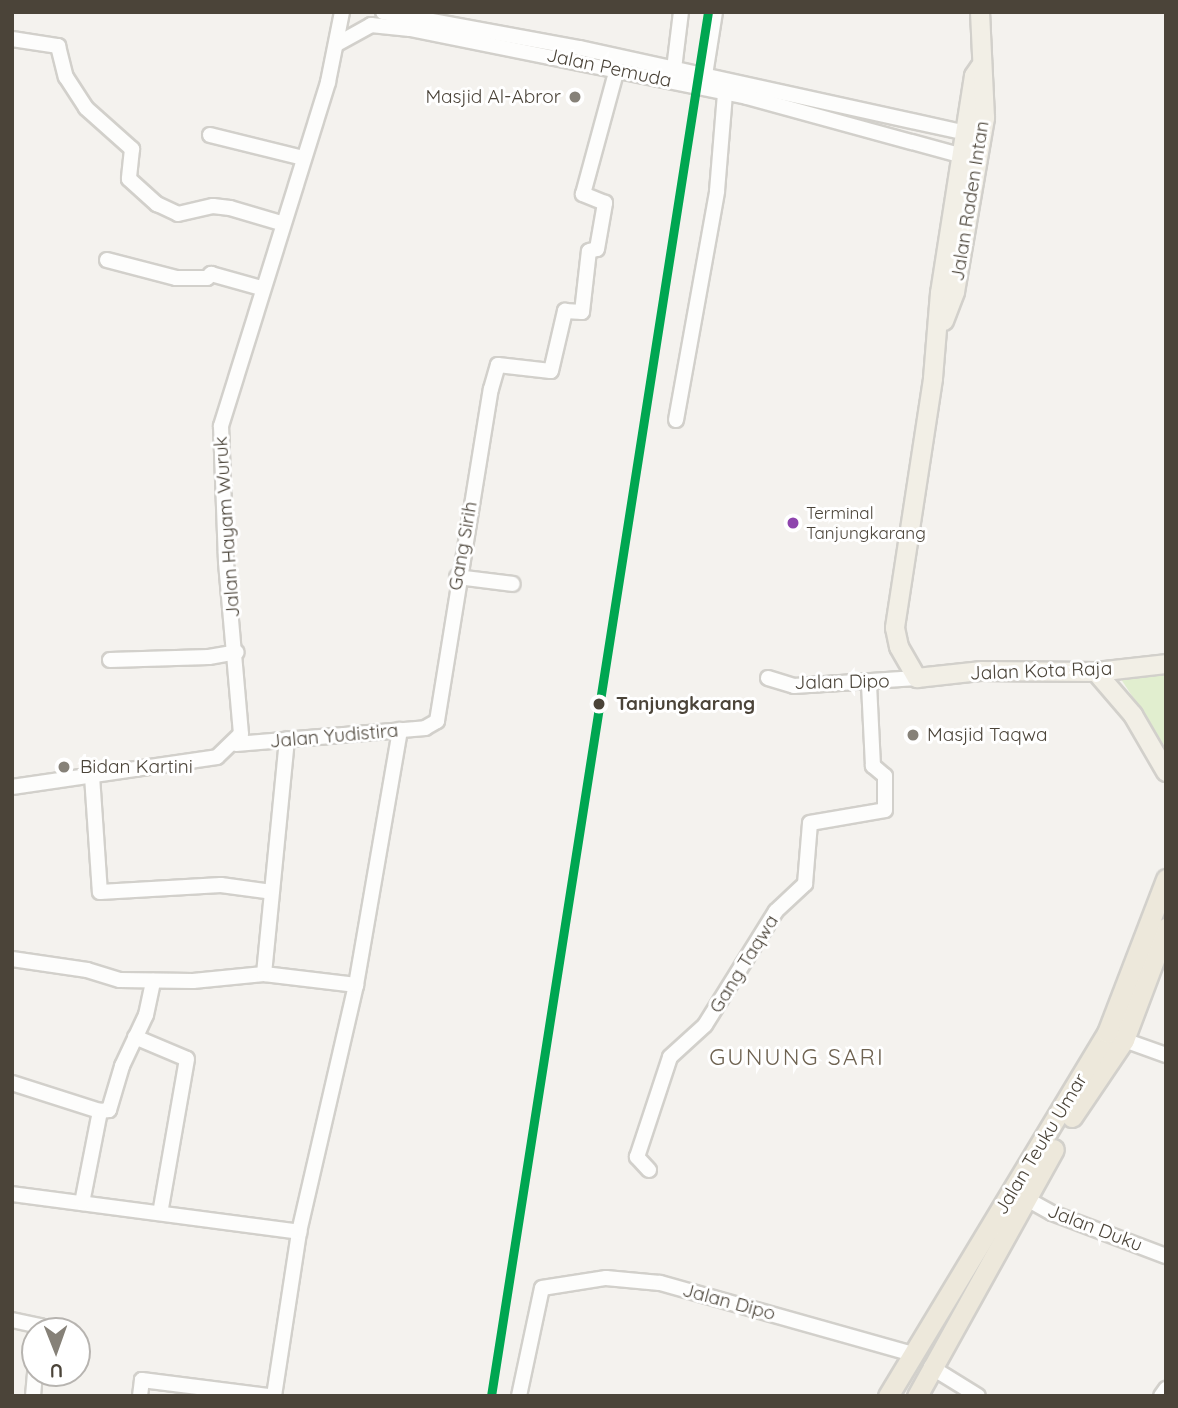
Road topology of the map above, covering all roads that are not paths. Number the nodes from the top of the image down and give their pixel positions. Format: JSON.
{"nodes":[{"id":1,"x":342,"y":12,"type":"edge"},
{"id":2,"x":383,"y":12,"type":"edge"},
{"id":3,"x":681,"y":12,"type":"edge"},
{"id":4,"x":715,"y":12,"type":"edge"},
{"id":5,"x":980,"y":12,"type":"edge"},
{"id":6,"x":12,"y":39,"type":"edge"},
{"id":7,"x":337,"y":44,"type":"junction"},
{"id":8,"x":980,"y":67,"type":"junction"},
{"id":9,"x":617,"y":69,"type":"junction"},
{"id":10,"x":674,"y":69,"type":"junction"},
{"id":11,"x":705,"y":75,"type":"junction"},
{"id":12,"x":749,"y":91,"type":"junction"},
{"id":13,"x":725,"y":93,"type":"junction"},
{"id":14,"x":889,"y":116,"type":"junction"},
{"id":15,"x":884,"y":132,"type":"junction"},
{"id":16,"x":968,"y":133,"type":"junction"},
{"id":17,"x":210,"y":135,"type":"dead end"},
{"id":18,"x":964,"y":156,"type":"junction"},
{"id":19,"x":303,"y":158,"type":"junction"},
{"id":20,"x":281,"y":223,"type":"junction"},
{"id":21,"x":107,"y":260,"type":"dead end"},
{"id":22,"x":261,"y":288,"type":"junction"},
{"id":23,"x":939,"y":334,"type":"junction"},
{"id":24,"x":676,"y":420,"type":"dead end"},
{"id":25,"x":457,"y":577,"type":"junction"},
{"id":26,"x":513,"y":583,"type":"dead end"},
{"id":27,"x":237,"y":652,"type":"junction"},
{"id":28,"x":110,"y":660,"type":"dead end"},
{"id":29,"x":1166,"y":664,"type":"edge"},
{"id":30,"x":1096,"y":672,"type":"junction"},
{"id":31,"x":768,"y":678,"type":"dead end"},
{"id":32,"x":917,"y":678,"type":"junction"},
{"id":33,"x":869,"y":685,"type":"junction"},
{"id":34,"x":432,"y":725,"type":"joint"},
{"id":35,"x":400,"y":730,"type":"junction"},
{"id":36,"x":287,"y":739,"type":"junction"},
{"id":37,"x":236,"y":744,"type":"junction"},
{"id":38,"x":1166,"y":772,"type":"edge"},
{"id":39,"x":92,"y":776,"type":"junction"},
{"id":40,"x":12,"y":787,"type":"edge"},
{"id":41,"x":1166,"y":879,"type":"edge"},
{"id":42,"x":272,"y":892,"type":"junction"},
{"id":43,"x":1166,"y":928,"type":"edge"},
{"id":44,"x":12,"y":959,"type":"edge"},
{"id":45,"x":264,"y":974,"type":"junction"},
{"id":46,"x":153,"y":981,"type":"junction"},
{"id":47,"x":356,"y":985,"type":"junction"},
{"id":48,"x":135,"y":1037,"type":"junction"},
{"id":49,"x":1124,"y":1040,"type":"junction"},
{"id":50,"x":1166,"y":1055,"type":"edge"},
{"id":51,"x":12,"y":1083,"type":"edge"},
{"id":52,"x":100,"y":1111,"type":"junction"},
{"id":53,"x":649,"y":1170,"type":"dead end"},
{"id":54,"x":12,"y":1194,"type":"edge"},
{"id":55,"x":1026,"y":1198,"type":"junction"},
{"id":56,"x":82,"y":1203,"type":"junction"},
{"id":57,"x":160,"y":1213,"type":"junction"},
{"id":58,"x":299,"y":1231,"type":"junction"},
{"id":59,"x":1166,"y":1256,"type":"edge"},
{"id":60,"x":913,"y":1354,"type":"junction"},
{"id":61,"x":932,"y":1367,"type":"junction"},
{"id":62,"x":1166,"y":1388,"type":"edge"},
{"id":63,"x":140,"y":1396,"type":"edge"},
{"id":64,"x":268,"y":1396,"type":"edge"},
{"id":65,"x":274,"y":1396,"type":"edge"},
{"id":66,"x":519,"y":1396,"type":"edge"},
{"id":67,"x":888,"y":1396,"type":"edge"},
{"id":68,"x":917,"y":1396,"type":"edge"},
{"id":69,"x":978,"y":1396,"type":"edge"},
{"id":70,"x":1161,"y":1396,"type":"edge"}],
"edges":[{"from":1,"to":7,"type":"street","name":"Jalan Hayam Wuruk"},
{"from":2,"to":10,"type":"street","name":"Jalan Pemuda"},
{"from":3,"to":10,"type":"street"},
{"from":4,"to":11,"type":"street"},
{"from":5,"to":8,"type":"main road","name":"Jalan Raden Intan"},
{"from":6,"to":20,"type":"street"},
{"from":7,"to":9,"type":"street","name":"Jalan Pemuda"},
{"from":7,"to":19,"type":"street","name":"Jalan Hayam Wuruk"},
{"from":8,"to":16,"type":"main road","name":"Jalan Raden Intan"},
{"from":8,"to":23,"type":"main road","name":"Jalan Raden Intan"},
{"from":9,"to":10,"type":"street","name":"Jalan Pemuda"},
{"from":9,"to":25,"type":"street","name":"Gang Sirih"},
{"from":10,"to":11,"type":"street","name":"Jalan Pemuda"},
{"from":10,"to":13,"type":"street","name":"Jalan Pemuda"},
{"from":11,"to":12,"type":"street","name":"Jalan Pemuda"},
{"from":12,"to":13,"type":"street","name":"Jalan Pemuda"},
{"from":12,"to":14,"type":"street","name":"Jalan Pemuda"},
{"from":12,"to":15,"type":"street","name":"Jalan Pemuda"},
{"from":13,"to":24,"type":"street"},
{"from":14,"to":15,"type":"street"},
{"from":14,"to":16,"type":"street","name":"Jalan Pemuda"},
{"from":15,"to":18,"type":"street","name":"Jalan Pemuda"},
{"from":16,"to":18,"type":"main road","name":"Jalan Raden Intan"},
{"from":17,"to":19,"type":"street"},
{"from":18,"to":23,"type":"main road","name":"Jalan Raden Intan"},
{"from":19,"to":20,"type":"street","name":"Jalan Hayam Wuruk"},
{"from":20,"to":22,"type":"street","name":"Jalan Hayam Wuruk"},
{"from":21,"to":22,"type":"street"},
{"from":22,"to":27,"type":"street","name":"Jalan Hayam Wuruk"},
{"from":23,"to":32,"type":"main road","name":"Jalan Raden Intan"},
{"from":25,"to":26,"type":"street"},
{"from":25,"to":34,"type":"street","name":"Gang Sirih"},
{"from":27,"to":28,"type":"street"},
{"from":27,"to":37,"type":"street","name":"Jalan Hayam Wuruk"},
{"from":29,"to":30,"type":"main road","name":"Jalan Kota Raja"},
{"from":30,"to":32,"type":"main road","name":"Jalan Kota Raja"},
{"from":30,"to":38,"type":"main road"},
{"from":31,"to":33,"type":"street","name":"Jalan Dipo"},
{"from":32,"to":33,"type":"street","name":"Jalan Dipo"},
{"from":33,"to":53,"type":"street","name":"Gang Taqwa"},
{"from":34,"to":35,"type":"street","name":"Jalan Yudistira"},
{"from":35,"to":36,"type":"street","name":"Jalan Yudistira"},
{"from":35,"to":47,"type":"street"},
{"from":36,"to":37,"type":"street","name":"Jalan Yudistira"},
{"from":36,"to":42,"type":"street"},
{"from":37,"to":39,"type":"street"},
{"from":39,"to":40,"type":"street"},
{"from":39,"to":42,"type":"street"},
{"from":41,"to":60,"type":"highway","name":"Jalan Teuku Umar"},
{"from":42,"to":45,"type":"street"},
{"from":43,"to":49,"type":"highway","name":"Jalan Teuku Umar"},
{"from":44,"to":46,"type":"street"},
{"from":45,"to":46,"type":"street"},
{"from":45,"to":47,"type":"street"},
{"from":46,"to":48,"type":"street"},
{"from":47,"to":58,"type":"street"},
{"from":48,"to":52,"type":"street"},
{"from":48,"to":57,"type":"street"},
{"from":49,"to":50,"type":"street"},
{"from":49,"to":55,"type":"highway","name":"Jalan Teuku Umar"},
{"from":51,"to":52,"type":"street"},
{"from":52,"to":56,"type":"street"},
{"from":54,"to":56,"type":"street"},
{"from":55,"to":59,"type":"street","name":"Jalan Duku"},
{"from":55,"to":61,"type":"highway","name":"Jalan Teuku Umar"},
{"from":56,"to":57,"type":"street"},
{"from":57,"to":58,"type":"street"},
{"from":58,"to":65,"type":"street"},
{"from":60,"to":66,"type":"street","name":"Jalan Dipo"},
{"from":60,"to":67,"type":"highway","name":"Jalan Teuku Umar"},
{"from":61,"to":68,"type":"highway","name":"Jalan Teuku Umar"},
{"from":61,"to":69,"type":"street"},
{"from":62,"to":70,"type":"street"},
{"from":63,"to":64,"type":"street"}]}
